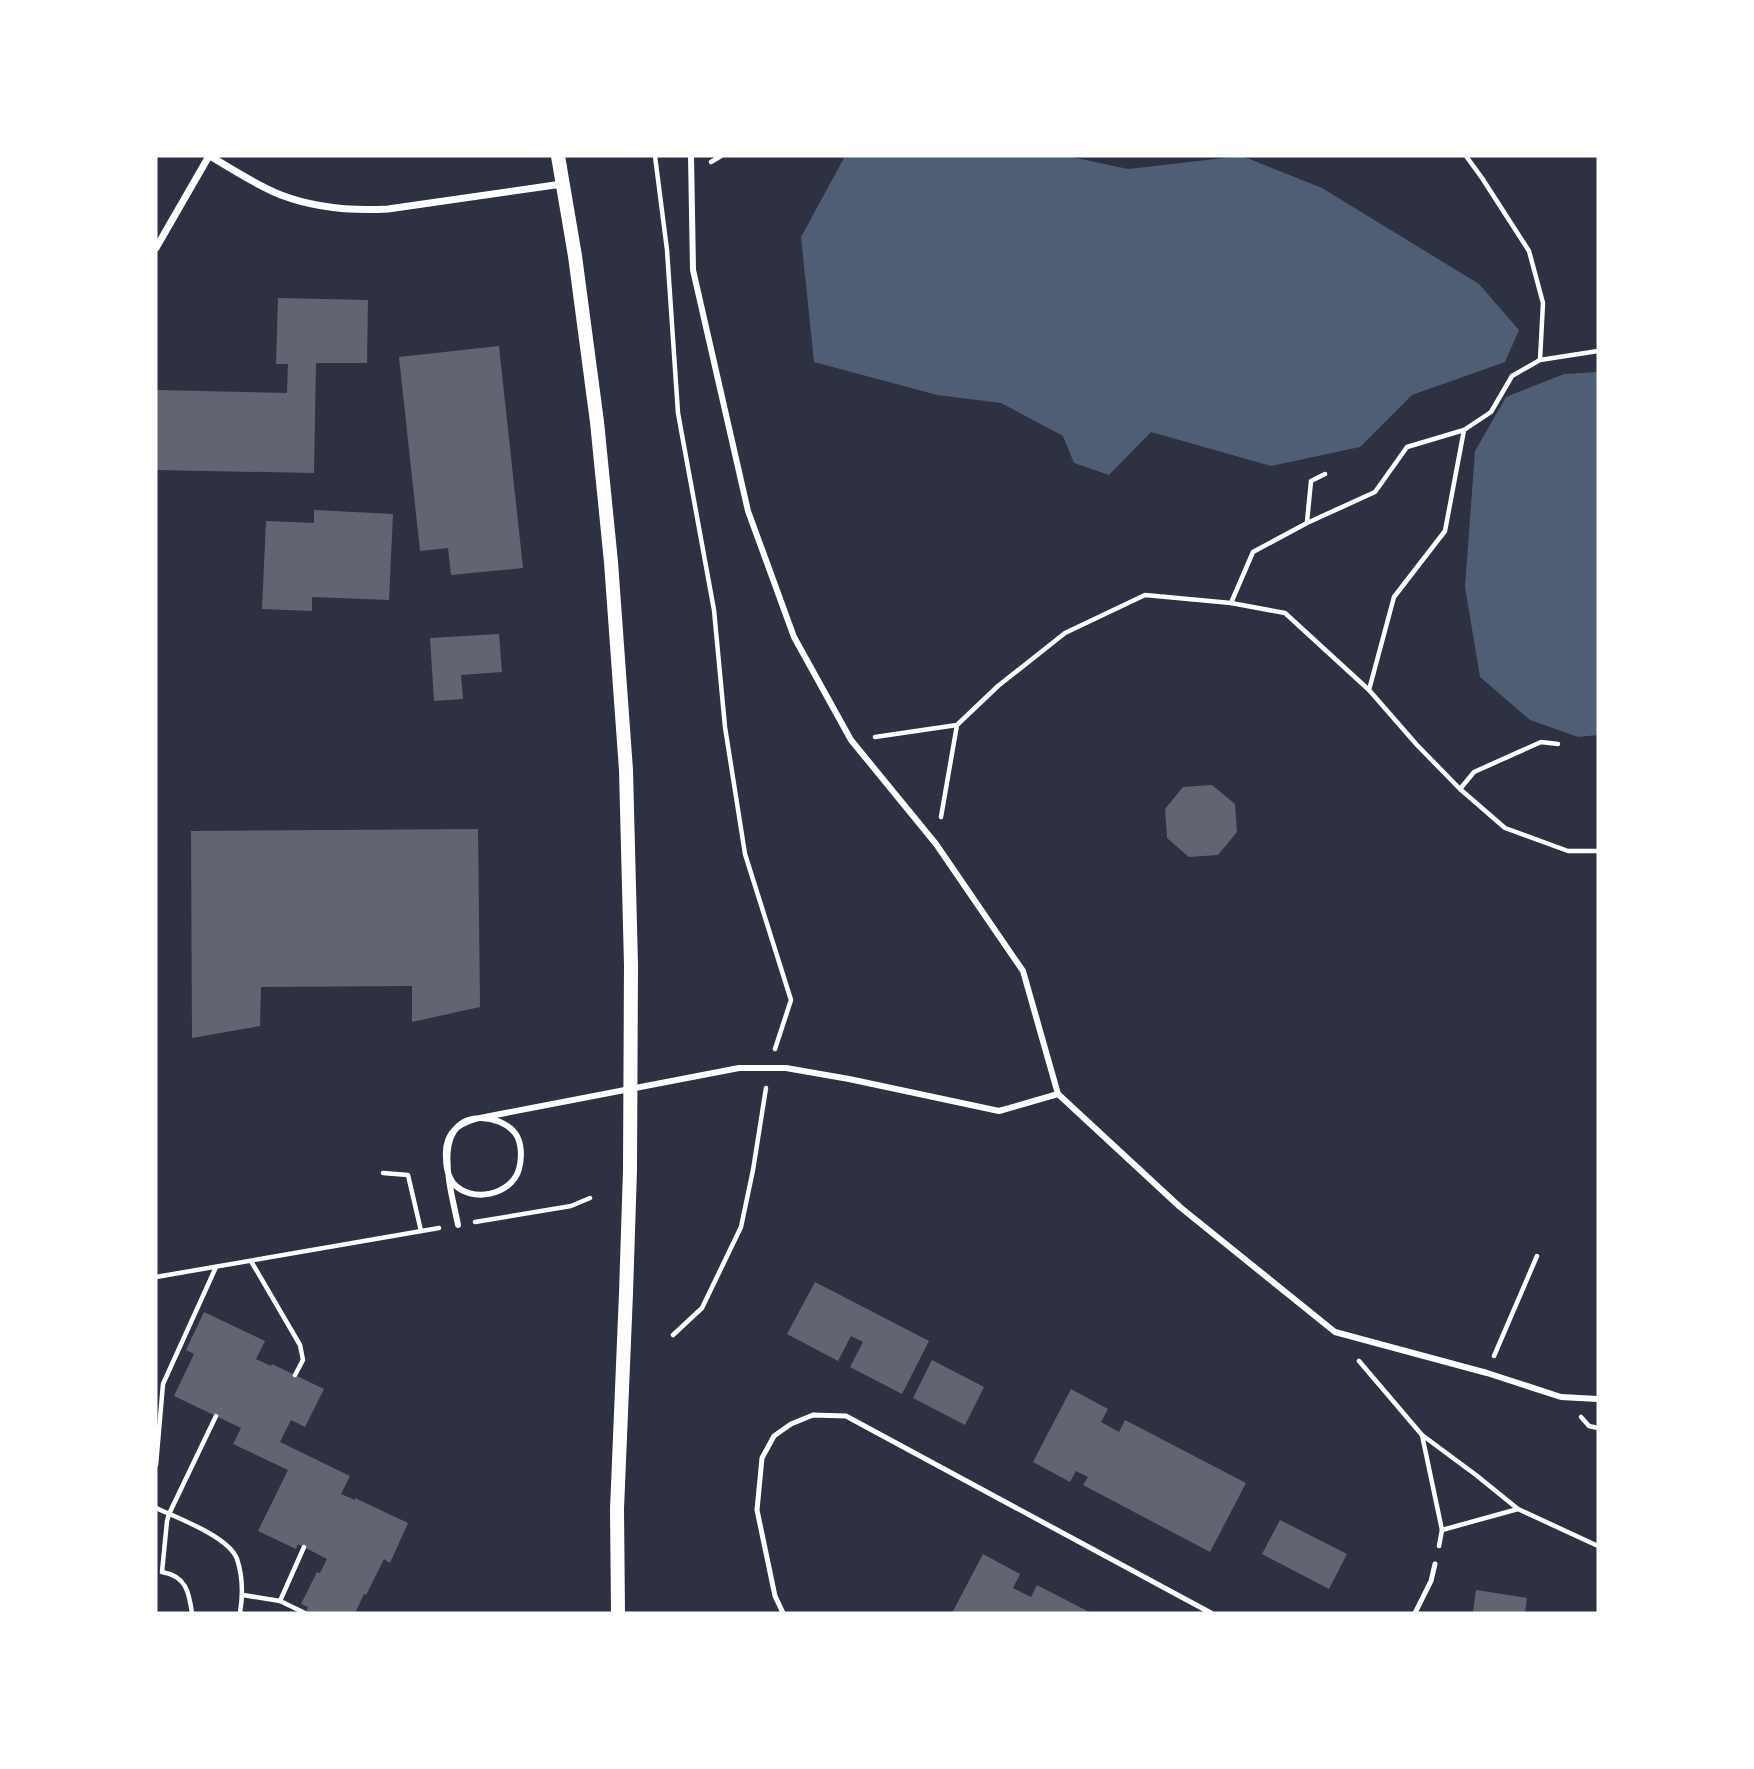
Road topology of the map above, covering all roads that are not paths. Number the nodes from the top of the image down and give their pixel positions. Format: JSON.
{"nodes":[{"id":1,"x":210,"y":156,"type":"edge"},
{"id":2,"x":558,"y":156,"type":"edge"},
{"id":3,"x":691,"y":156,"type":"edge"},
{"id":4,"x":562,"y":184,"type":"junction"},
{"id":5,"x":156,"y":248,"type":"edge"},
{"id":6,"x":1058,"y":1094,"type":"junction"},
{"id":7,"x":458,"y":1225,"type":"road end"},
{"id":8,"x":1598,"y":1399,"type":"edge"},
{"id":9,"x":1435,"y":1564,"type":"road end"},
{"id":10,"x":1202,"y":1611,"type":"edge"},
{"id":11,"x":618,"y":1613,"type":"edge"},
{"id":12,"x":783,"y":1613,"type":"edge"},
{"id":13,"x":1211,"y":1613,"type":"edge"},
{"id":14,"x":1415,"y":1613,"type":"edge"}],
"edges":[{"from":1,"to":4,"type":"street"},
{"from":1,"to":5,"type":"street"},
{"from":2,"to":4,"type":"main road"},
{"from":3,"to":6,"type":"street"},
{"from":4,"to":11,"type":"main road"},
{"from":6,"to":7,"type":"street"},
{"from":6,"to":8,"type":"street"},
{"from":9,"to":14,"type":"lane"},
{"from":10,"to":12,"type":"lane"},
{"from":10,"to":13,"type":"lane"}]}
